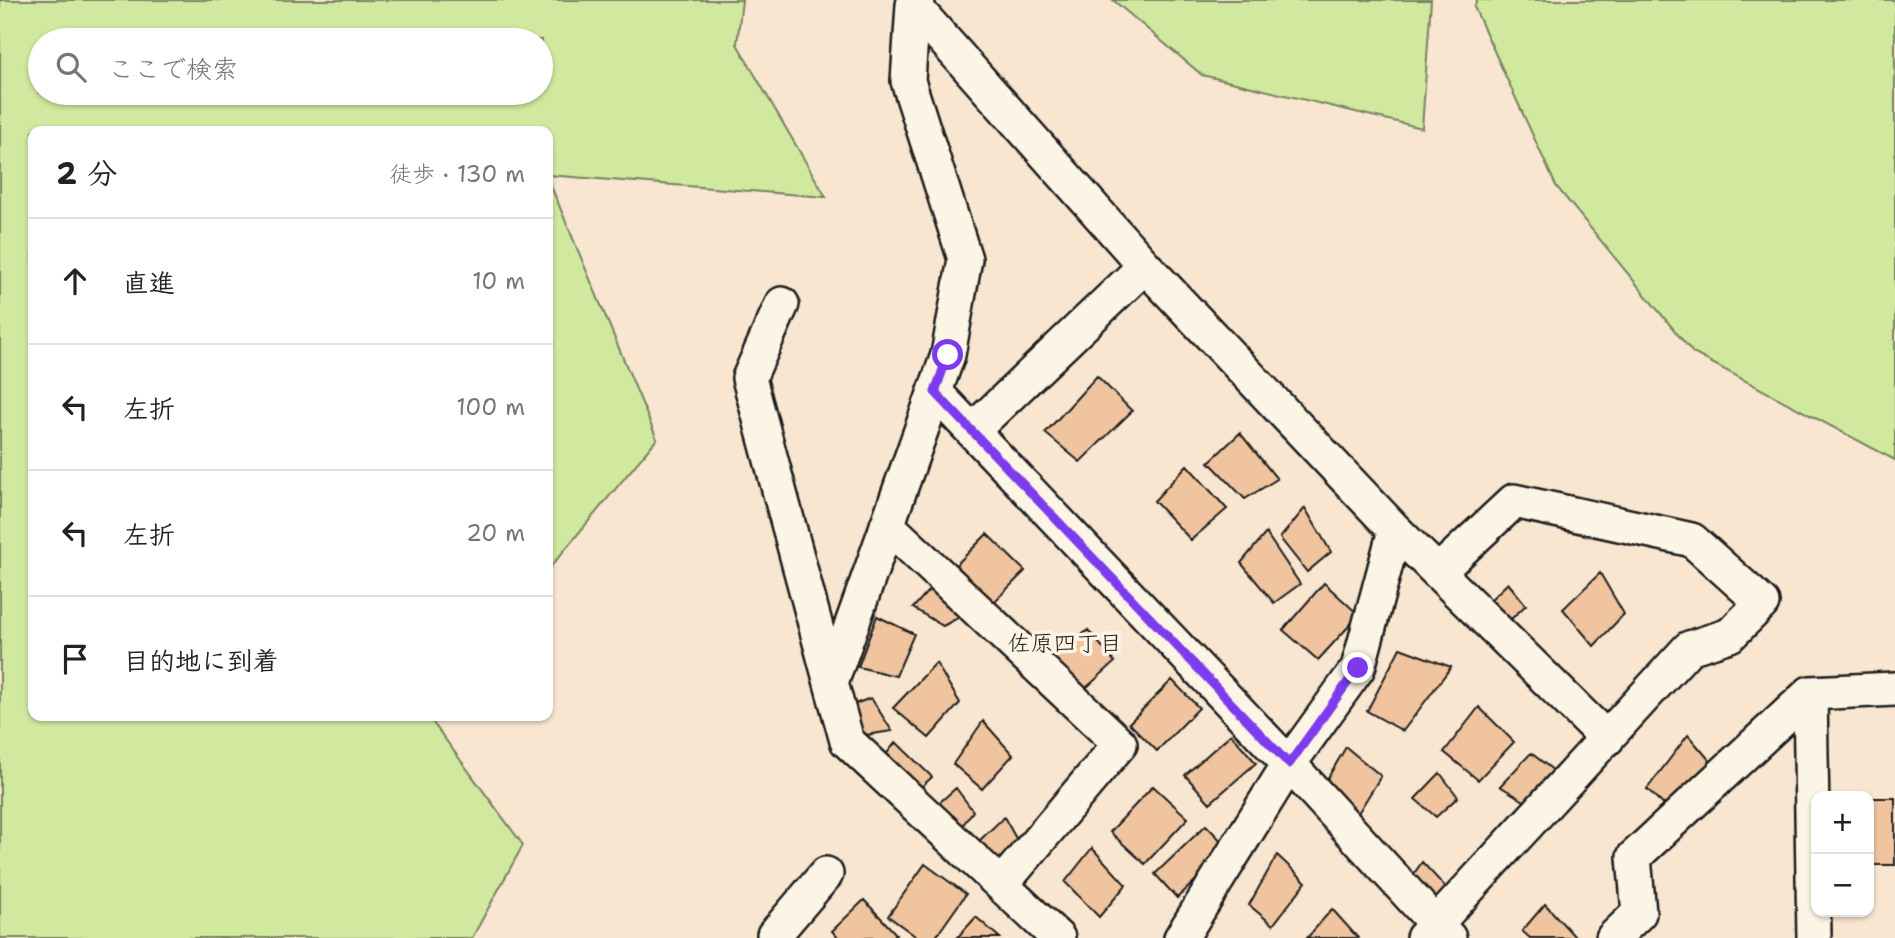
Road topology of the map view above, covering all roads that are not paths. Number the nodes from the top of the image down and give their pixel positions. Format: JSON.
{"nodes":[{"id":1,"x":915,"y":2,"type":"edge"},
{"id":2,"x":1144,"y":266,"type":"junction"},
{"id":3,"x":782,"y":303,"type":"dead end"},
{"id":4,"x":935,"y":392,"type":"junction"},
{"id":5,"x":972,"y":431,"type":"junction"},
{"id":6,"x":887,"y":525,"type":"junction"},
{"id":7,"x":1395,"y":530,"type":"junction"},
{"id":8,"x":1438,"y":572,"type":"junction"},
{"id":9,"x":831,"y":683,"type":"junction"},
{"id":10,"x":1895,"y":689,"type":"edge"},
{"id":11,"x":1810,"y":693,"type":"junction"},
{"id":12,"x":1607,"y":739,"type":"junction"},
{"id":13,"x":1289,"y":764,"type":"junction"},
{"id":14,"x":826,"y":874,"type":"dead end"},
{"id":15,"x":1001,"y":885,"type":"junction"},
{"id":16,"x":1436,"y":933,"type":"edge"},
{"id":17,"x":774,"y":937,"type":"edge"},
{"id":18,"x":1058,"y":938,"type":"edge"},
{"id":19,"x":1181,"y":938,"type":"edge"},
{"id":20,"x":1613,"y":938,"type":"edge"},
{"id":21,"x":1814,"y":938,"type":"edge"}],
"edges":[{"from":1,"to":2,"type":"street"},
{"from":1,"to":4,"type":"street"},
{"from":2,"to":5,"type":"street"},
{"from":2,"to":7,"type":"street"},
{"from":3,"to":9,"type":"street"},
{"from":4,"to":5,"type":"street"},
{"from":4,"to":6,"type":"street"},
{"from":5,"to":13,"type":"street"},
{"from":6,"to":9,"type":"street"},
{"from":6,"to":15,"type":"street"},
{"from":7,"to":8,"type":"street"},
{"from":7,"to":13,"type":"street"},
{"from":8,"to":12,"type":"street"},
{"from":8,"to":12,"type":"street"},
{"from":9,"to":15,"type":"street"},
{"from":10,"to":11,"type":"street"},
{"from":11,"to":20,"type":"street"},
{"from":11,"to":21,"type":"street"},
{"from":12,"to":16,"type":"street"},
{"from":13,"to":16,"type":"street"},
{"from":13,"to":19,"type":"street"},
{"from":14,"to":17,"type":"street"},
{"from":15,"to":18,"type":"street"}]}
